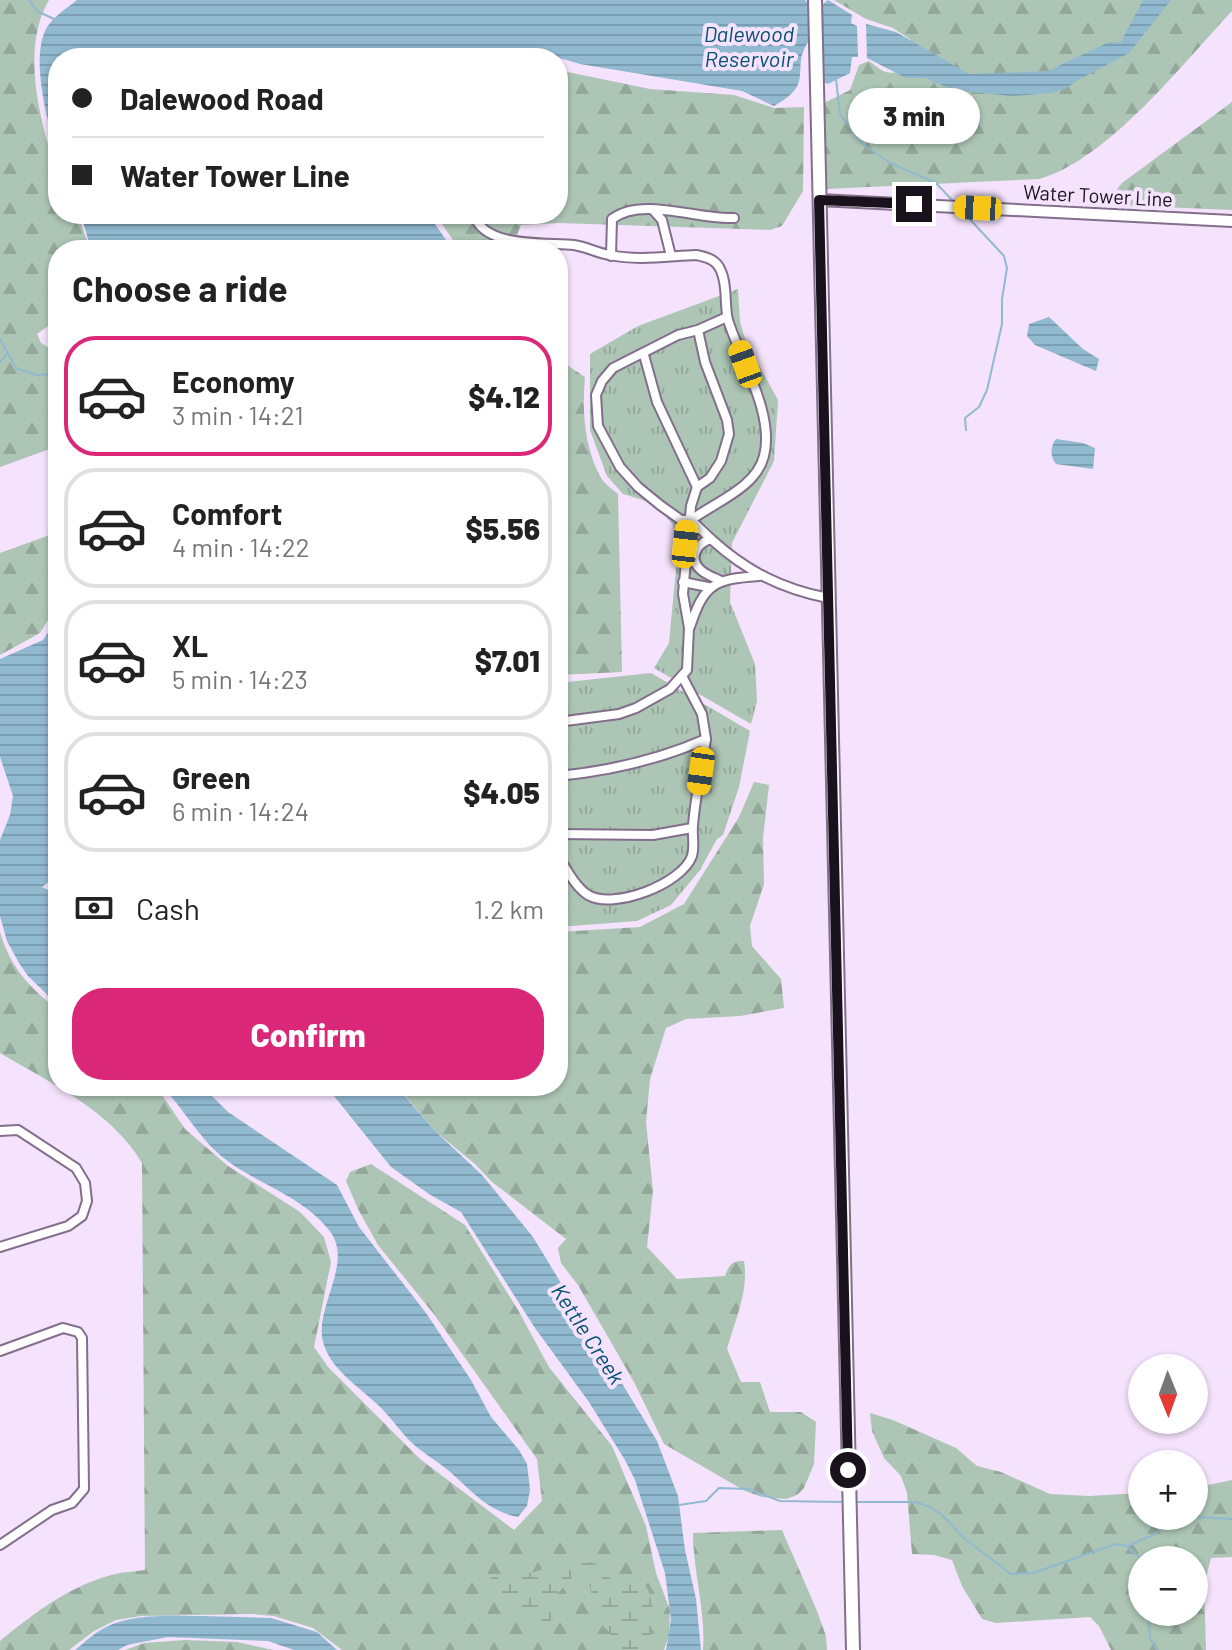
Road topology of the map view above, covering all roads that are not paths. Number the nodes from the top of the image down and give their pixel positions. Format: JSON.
{"nodes":[{"id":1,"x":815,"y":0,"type":"edge"},
{"id":2,"x":819,"y":200,"type":"junction"},
{"id":3,"x":653,"y":210,"type":"junction"},
{"id":4,"x":734,"y":218,"type":"dead end"},
{"id":5,"x":1232,"y":221,"type":"edge"},
{"id":6,"x":479,"y":224,"type":"edge"},
{"id":7,"x":513,"y":240,"type":"edge"},
{"id":8,"x":568,"y":246,"type":"edge"},
{"id":9,"x":611,"y":256,"type":"junction"},
{"id":10,"x":671,"y":256,"type":"junction"},
{"id":11,"x":727,"y":317,"type":"junction"},
{"id":12,"x":698,"y":330,"type":"junction"},
{"id":13,"x":644,"y":355,"type":"junction"},
{"id":14,"x":697,"y":487,"type":"junction"},
{"id":15,"x":691,"y":520,"type":"junction"},
{"id":16,"x":711,"y":539,"type":"junction"},
{"id":17,"x":759,"y":576,"type":"junction"},
{"id":18,"x":721,"y":581,"type":"junction"},
{"id":19,"x":683,"y":582,"type":"junction"},
{"id":20,"x":708,"y":587,"type":"junction"},
{"id":21,"x":828,"y":598,"type":"junction"},
{"id":22,"x":689,"y":628,"type":"junction"},
{"id":23,"x":682,"y":676,"type":"junction"},
{"id":24,"x":568,"y":721,"type":"edge"},
{"id":25,"x":706,"y":739,"type":"junction"},
{"id":26,"x":568,"y":774,"type":"edge"},
{"id":27,"x":692,"y":828,"type":"junction"},
{"id":28,"x":568,"y":834,"type":"edge"},
{"id":29,"x":568,"y":871,"type":"edge"},
{"id":30,"x":0,"y":1131,"type":"edge"},
{"id":31,"x":0,"y":1247,"type":"edge"},
{"id":32,"x":0,"y":1351,"type":"edge"},
{"id":33,"x":0,"y":1545,"type":"edge"},
{"id":34,"x":853,"y":1650,"type":"edge"}],
"edges":[{"from":1,"to":2,"type":"main road"},
{"from":2,"to":5,"type":"street","name":"Water Tower Line"},
{"from":2,"to":21,"type":"main road"},
{"from":3,"to":4,"type":"street"},
{"from":3,"to":9,"type":"street"},
{"from":3,"to":10,"type":"street"},
{"from":6,"to":7,"type":"street"},
{"from":8,"to":9,"type":"street"},
{"from":9,"to":10,"type":"street"},
{"from":10,"to":11,"type":"street"},
{"from":11,"to":12,"type":"street"},
{"from":11,"to":15,"type":"street"},
{"from":12,"to":13,"type":"street"},
{"from":12,"to":14,"type":"street"},
{"from":13,"to":14,"type":"street"},
{"from":13,"to":15,"type":"street"},
{"from":14,"to":15,"type":"street"},
{"from":15,"to":16,"type":"street"},
{"from":15,"to":19,"type":"street"},
{"from":16,"to":17,"type":"street"},
{"from":16,"to":18,"type":"street"},
{"from":17,"to":18,"type":"street"},
{"from":17,"to":21,"type":"street"},
{"from":18,"to":20,"type":"street"},
{"from":19,"to":20,"type":"street"},
{"from":19,"to":22,"type":"street"},
{"from":20,"to":22,"type":"street"},
{"from":21,"to":34,"type":"main road"},
{"from":22,"to":23,"type":"street"},
{"from":23,"to":24,"type":"street"},
{"from":23,"to":25,"type":"street"},
{"from":25,"to":26,"type":"street"},
{"from":25,"to":27,"type":"street"},
{"from":27,"to":28,"type":"street"},
{"from":27,"to":29,"type":"street"},
{"from":30,"to":31,"type":"street"},
{"from":32,"to":33,"type":"street"}]}
